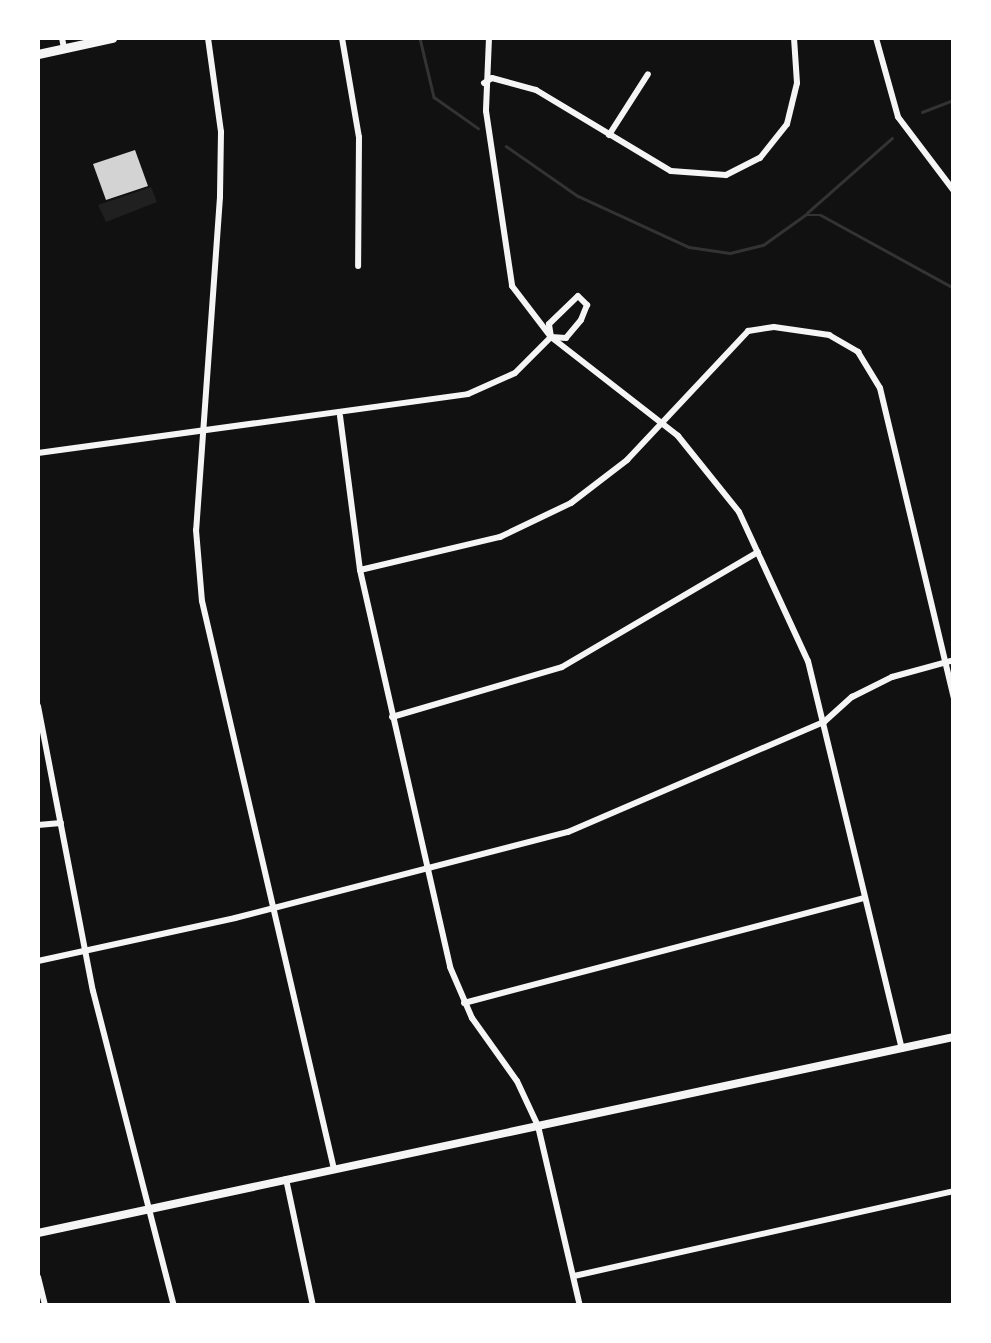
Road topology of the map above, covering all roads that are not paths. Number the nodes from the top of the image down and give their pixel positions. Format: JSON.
{"nodes":[{"id":1,"x":112,"y":38,"type":"edge"},
{"id":2,"x":208,"y":38,"type":"edge"},
{"id":3,"x":342,"y":38,"type":"edge"},
{"id":4,"x":489,"y":38,"type":"edge"},
{"id":5,"x":794,"y":38,"type":"edge"},
{"id":6,"x":876,"y":38,"type":"edge"},
{"id":7,"x":63,"y":43,"type":"edge"},
{"id":8,"x":38,"y":54,"type":"edge"},
{"id":9,"x":648,"y":74,"type":"dead end"},
{"id":10,"x":484,"y":83,"type":"junction"},
{"id":11,"x":609,"y":135,"type":"junction"},
{"id":12,"x":954,"y":190,"type":"edge"},
{"id":13,"x":358,"y":266,"type":"dead end"},
{"id":14,"x":551,"y":338,"type":"junction"},
{"id":15,"x":340,"y":416,"type":"junction"},
{"id":16,"x":661,"y":421,"type":"junction"},
{"id":17,"x":201,"y":431,"type":"junction"},
{"id":18,"x":38,"y":454,"type":"edge"},
{"id":19,"x":758,"y":552,"type":"junction"},
{"id":20,"x":360,"y":570,"type":"junction"},
{"id":21,"x":949,"y":661,"type":"edge"},
{"id":22,"x":954,"y":698,"type":"edge"},
{"id":23,"x":38,"y":706,"type":"edge"},
{"id":24,"x":392,"y":717,"type":"junction"},
{"id":25,"x":824,"y":722,"type":"junction"},
{"id":26,"x":61,"y":823,"type":"junction"},
{"id":27,"x":38,"y":825,"type":"edge"},
{"id":28,"x":427,"y":870,"type":"junction"},
{"id":29,"x":864,"y":898,"type":"junction"},
{"id":30,"x":272,"y":909,"type":"junction"},
{"id":31,"x":86,"y":951,"type":"junction"},
{"id":32,"x":38,"y":961,"type":"edge"},
{"id":33,"x":464,"y":1003,"type":"junction"},
{"id":34,"x":954,"y":1037,"type":"edge"},
{"id":35,"x":902,"y":1049,"type":"junction"},
{"id":36,"x":538,"y":1126,"type":"junction"},
{"id":37,"x":334,"y":1170,"type":"junction"},
{"id":38,"x":286,"y":1179,"type":"junction"},
{"id":39,"x":954,"y":1191,"type":"edge"},
{"id":40,"x":150,"y":1207,"type":"junction"},
{"id":41,"x":38,"y":1233,"type":"edge"},
{"id":42,"x":574,"y":1276,"type":"junction"},
{"id":43,"x":38,"y":1278,"type":"edge"},
{"id":44,"x":44,"y":1306,"type":"edge"},
{"id":45,"x":174,"y":1306,"type":"edge"},
{"id":46,"x":312,"y":1306,"type":"edge"},
{"id":47,"x":580,"y":1306,"type":"edge"}],
"edges":[{"from":1,"to":7,"type":"main road"},
{"from":2,"to":17,"type":"street"},
{"from":3,"to":13,"type":"street"},
{"from":4,"to":10,"type":"street"},
{"from":5,"to":11,"type":"street"},
{"from":6,"to":12,"type":"street"},
{"from":7,"to":8,"type":"main road"},
{"from":9,"to":11,"type":"street"},
{"from":10,"to":11,"type":"street"},
{"from":10,"to":14,"type":"street"},
{"from":14,"to":14,"type":"street"},
{"from":14,"to":15,"type":"street"},
{"from":14,"to":16,"type":"street"},
{"from":15,"to":17,"type":"street"},
{"from":15,"to":20,"type":"street"},
{"from":16,"to":19,"type":"street"},
{"from":16,"to":20,"type":"street"},
{"from":16,"to":21,"type":"street"},
{"from":17,"to":18,"type":"street"},
{"from":17,"to":30,"type":"street"},
{"from":19,"to":24,"type":"street"},
{"from":19,"to":25,"type":"street"},
{"from":20,"to":24,"type":"street"},
{"from":21,"to":22,"type":"street"},
{"from":21,"to":25,"type":"street"},
{"from":23,"to":26,"type":"street"},
{"from":24,"to":28,"type":"street"},
{"from":25,"to":28,"type":"street"},
{"from":25,"to":29,"type":"street"},
{"from":26,"to":27,"type":"street"},
{"from":26,"to":31,"type":"street"},
{"from":28,"to":30,"type":"street"},
{"from":28,"to":33,"type":"street"},
{"from":29,"to":33,"type":"street"},
{"from":29,"to":35,"type":"street"},
{"from":30,"to":31,"type":"street"},
{"from":30,"to":37,"type":"street"},
{"from":31,"to":32,"type":"street"},
{"from":31,"to":40,"type":"street"},
{"from":33,"to":36,"type":"street"},
{"from":34,"to":35,"type":"street"},
{"from":35,"to":36,"type":"street"},
{"from":36,"to":37,"type":"street"},
{"from":36,"to":42,"type":"street"},
{"from":37,"to":38,"type":"street"},
{"from":38,"to":40,"type":"street"},
{"from":38,"to":46,"type":"street"},
{"from":39,"to":42,"type":"street"},
{"from":40,"to":41,"type":"street"},
{"from":40,"to":45,"type":"street"},
{"from":42,"to":47,"type":"street"},
{"from":43,"to":44,"type":"street"}]}
